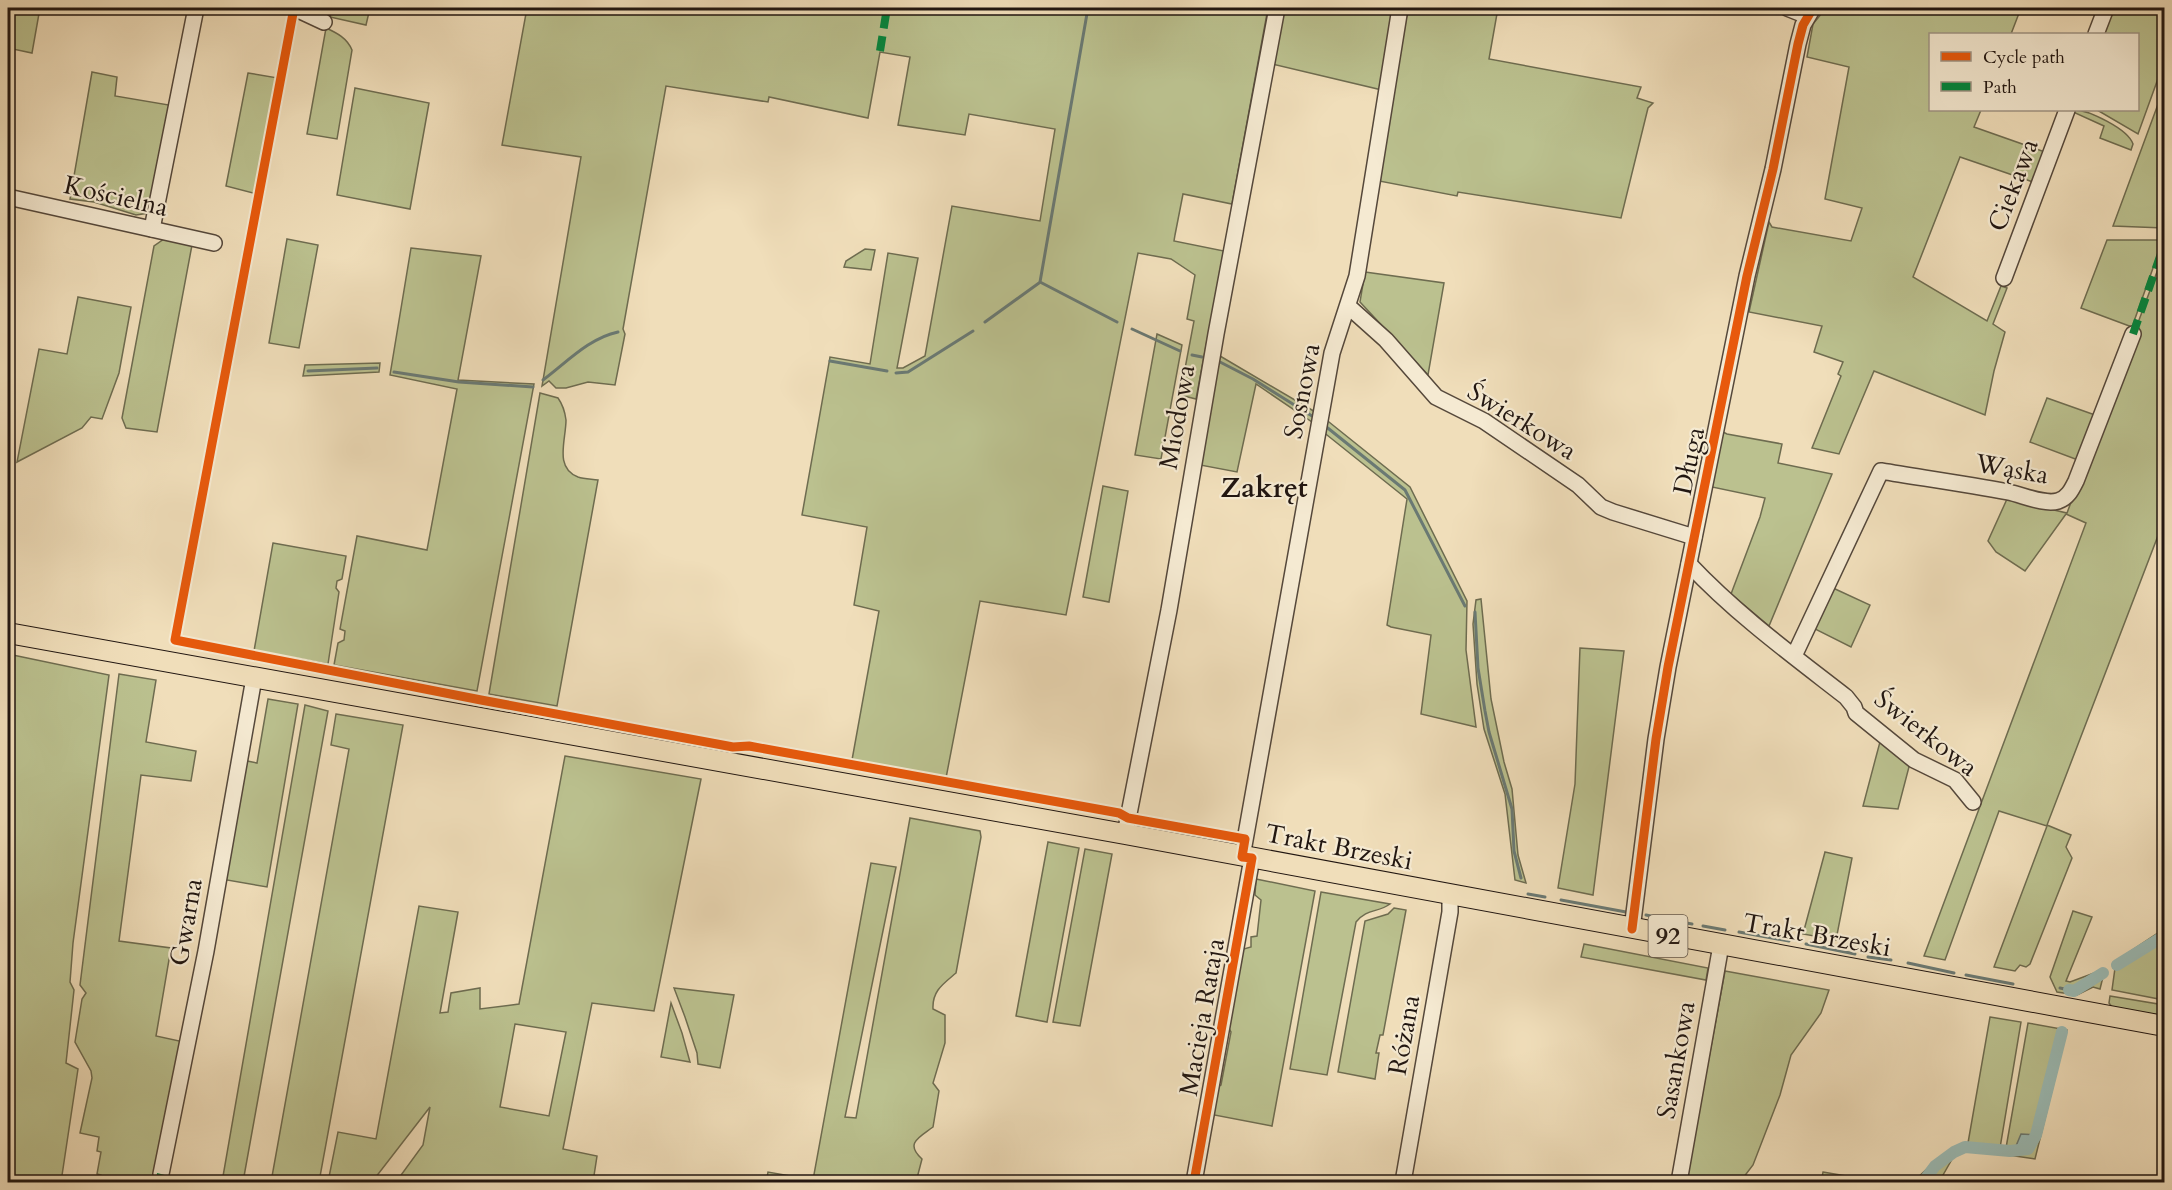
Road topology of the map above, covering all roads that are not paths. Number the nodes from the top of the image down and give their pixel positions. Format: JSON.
{"nodes":[{"id":1,"x":196,"y":8,"type":"edge"},
{"id":2,"x":294,"y":8,"type":"edge"},
{"id":3,"x":1277,"y":8,"type":"edge"},
{"id":4,"x":1400,"y":8,"type":"edge"},
{"id":5,"x":2106,"y":8,"type":"edge"},
{"id":6,"x":1801,"y":10,"type":"edge"},
{"id":7,"x":324,"y":22,"type":"dead end"},
{"id":8,"x":2096,"y":33,"type":"edge"},
{"id":9,"x":2067,"y":111,"type":"edge"},
{"id":10,"x":8,"y":198,"type":"edge"},
{"id":11,"x":152,"y":229,"type":"junction"},
{"id":12,"x":214,"y":243,"type":"dead end"},
{"id":13,"x":2004,"y":278,"type":"dead end"},
{"id":14,"x":1348,"y":306,"type":"junction"},
{"id":15,"x":2133,"y":334,"type":"dead end"},
{"id":16,"x":1694,"y":537,"type":"junction"},
{"id":17,"x":1689,"y":564,"type":"junction"},
{"id":18,"x":8,"y":633,"type":"edge"},
{"id":19,"x":1794,"y":656,"type":"junction"},
{"id":20,"x":254,"y":678,"type":"junction"},
{"id":21,"x":1973,"y":802,"type":"dead end"},
{"id":22,"x":1125,"y":834,"type":"junction"},
{"id":23,"x":1247,"y":857,"type":"junction"},
{"id":24,"x":1450,"y":896,"type":"junction"},
{"id":25,"x":1632,"y":929,"type":"junction"},
{"id":26,"x":1721,"y":945,"type":"junction"},
{"id":27,"x":2164,"y":1026,"type":"edge"},
{"id":28,"x":161,"y":1174,"type":"dead end"},
{"id":29,"x":1194,"y":1182,"type":"edge"},
{"id":30,"x":1403,"y":1182,"type":"edge"},
{"id":31,"x":1679,"y":1182,"type":"edge"}],
"edges":[{"from":1,"to":11,"type":"street"},
{"from":2,"to":7,"type":"street"},
{"from":3,"to":22,"type":"street","name":"Miodowa"},
{"from":4,"to":14,"type":"street","name":"Sosnowa"},
{"from":5,"to":8,"type":"street"},
{"from":6,"to":16,"type":"street","name":"Długa"},
{"from":9,"to":13,"type":"street","name":"Ciekawa"},
{"from":10,"to":11,"type":"street","name":"Kościelna"},
{"from":11,"to":12,"type":"street","name":"Kościelna"},
{"from":14,"to":16,"type":"street","name":"Świerkowa"},
{"from":14,"to":23,"type":"street","name":"Sosnowa"},
{"from":15,"to":19,"type":"street","name":"Wąska"},
{"from":16,"to":17,"type":"street","name":"Długa"},
{"from":17,"to":19,"type":"street","name":"Świerkowa"},
{"from":17,"to":25,"type":"street","name":"Długa"},
{"from":18,"to":20,"type":"main road","name":"Trakt Brzeski","number":"92"},
{"from":19,"to":21,"type":"street","name":"Świerkowa"},
{"from":20,"to":22,"type":"main road","name":"Trakt Brzeski","number":"92"},
{"from":20,"to":28,"type":"street","name":"Gwarna"},
{"from":22,"to":23,"type":"main road","name":"Trakt Brzeski","number":"92"},
{"from":23,"to":24,"type":"main road","name":"Trakt Brzeski","number":"92"},
{"from":23,"to":29,"type":"street","name":"Macieja Rataja"},
{"from":24,"to":25,"type":"main road","name":"Trakt Brzeski","number":"92"},
{"from":24,"to":30,"type":"street","name":"Różana"},
{"from":25,"to":26,"type":"main road","name":"Trakt Brzeski","number":"92"},
{"from":26,"to":27,"type":"main road","name":"Trakt Brzeski","number":"92"},
{"from":26,"to":31,"type":"street","name":"Sasankowa"}]}
